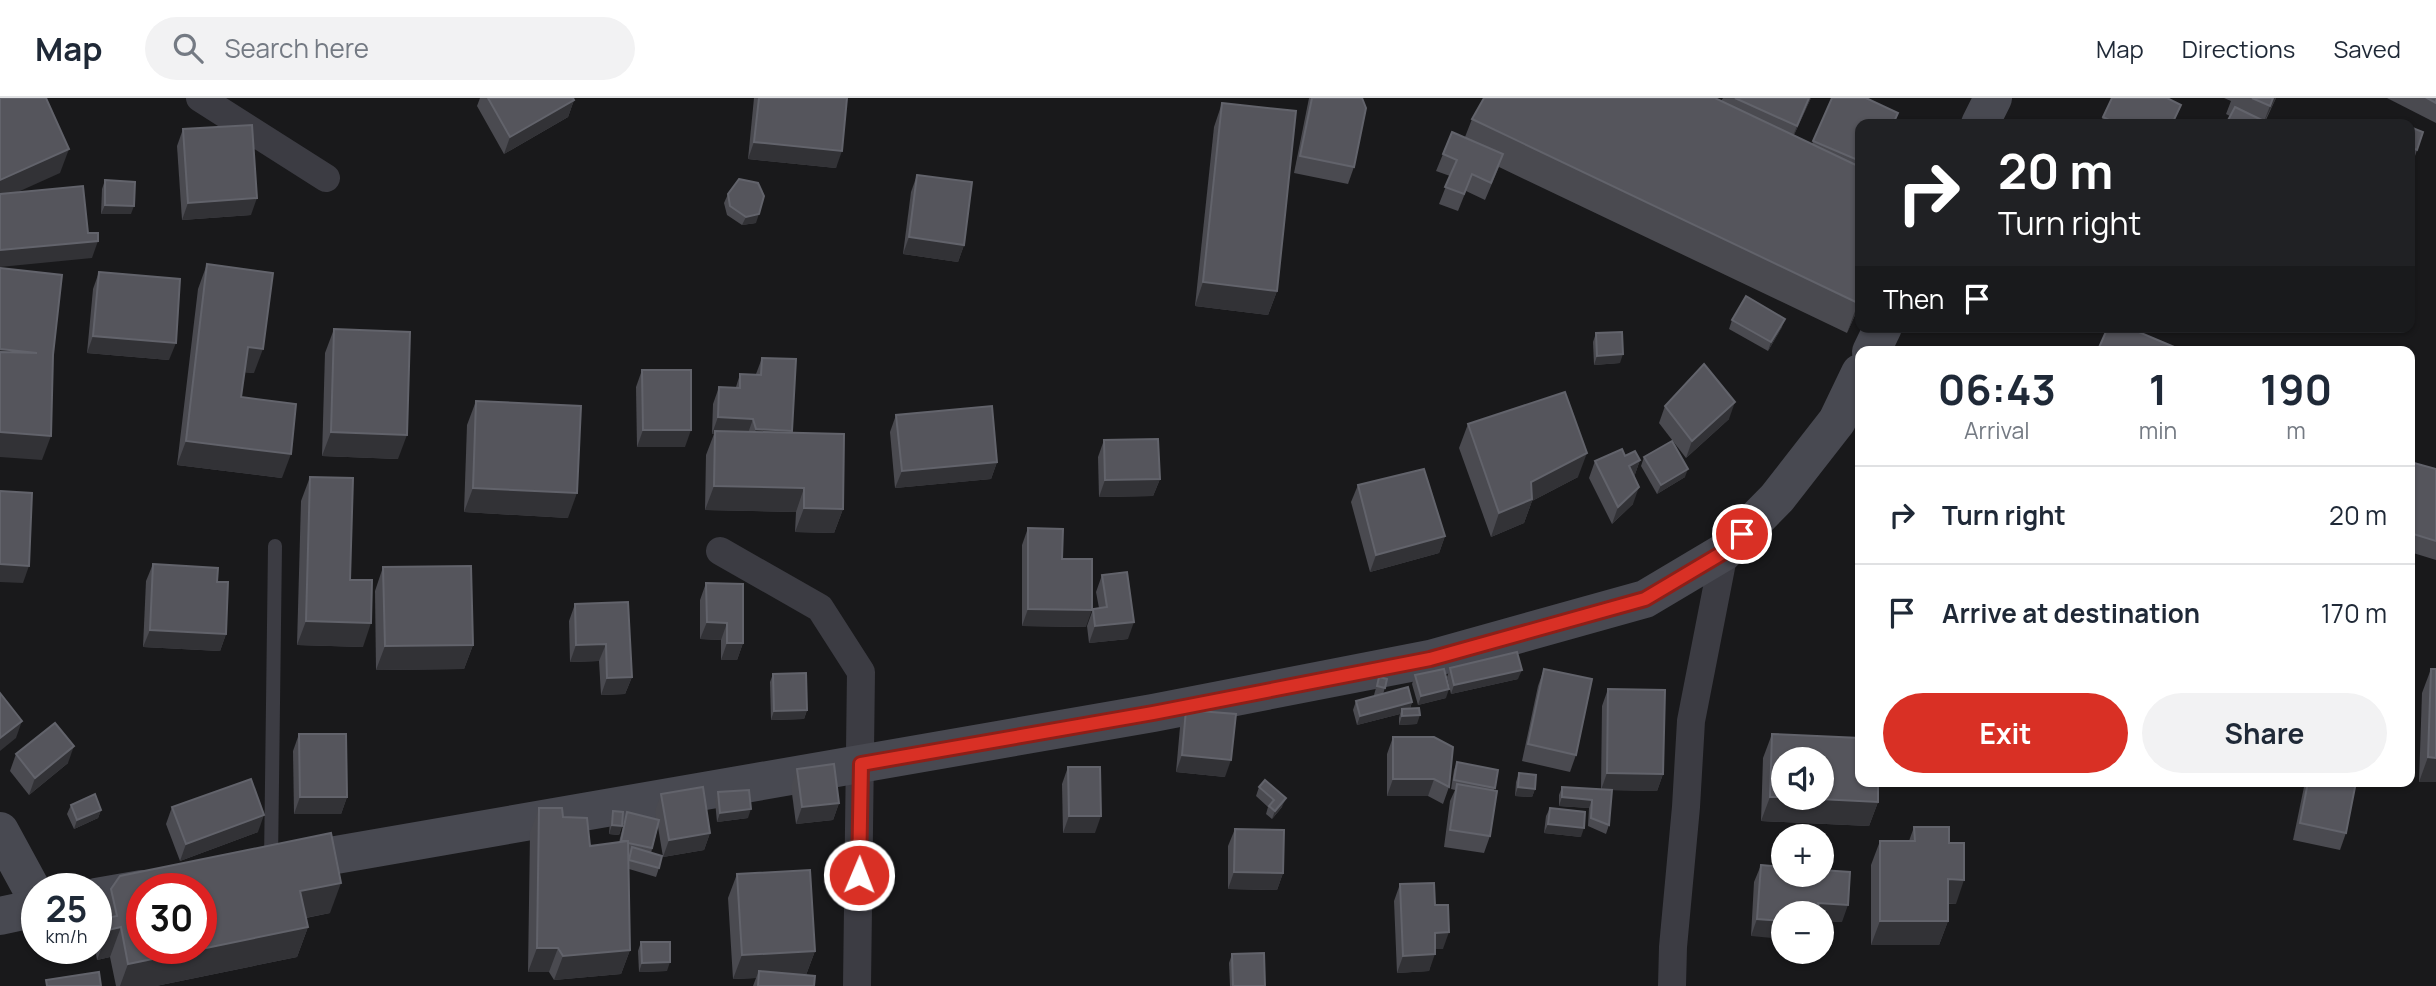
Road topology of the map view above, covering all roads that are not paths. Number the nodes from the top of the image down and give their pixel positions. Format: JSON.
{"nodes":[{"id":1,"x":200,"y":98,"type":"edge"},
{"id":2,"x":1993,"y":98,"type":"edge"},
{"id":3,"x":1982,"y":119,"type":"edge"},
{"id":4,"x":326,"y":178,"type":"dead end"},
{"id":5,"x":1855,"y":383,"type":"edge"},
{"id":6,"x":275,"y":546,"type":"dead end"},
{"id":7,"x":720,"y":551,"type":"dead end"},
{"id":8,"x":1724,"y":552,"type":"junction"},
{"id":9,"x":861,"y":764,"type":"junction"},
{"id":10,"x":0,"y":831,"type":"edge"},
{"id":11,"x":271,"y":867,"type":"junction"},
{"id":12,"x":23,"y":873,"type":"edge"},
{"id":13,"x":233,"y":873,"type":"edge"},
{"id":14,"x":21,"y":911,"type":"edge"},
{"id":15,"x":0,"y":916,"type":"edge"},
{"id":16,"x":857,"y":986,"type":"edge"},
{"id":17,"x":1672,"y":986,"type":"edge"}],
"edges":[{"from":1,"to":4,"type":"street"},
{"from":2,"to":3,"type":"main road"},
{"from":5,"to":8,"type":"main road"},
{"from":6,"to":11,"type":"lane"},
{"from":7,"to":9,"type":"street"},
{"from":8,"to":9,"type":"main road"},
{"from":8,"to":17,"type":"street"},
{"from":9,"to":11,"type":"main road"},
{"from":9,"to":16,"type":"street"},
{"from":10,"to":12,"type":"main road"},
{"from":11,"to":13,"type":"main road"},
{"from":14,"to":15,"type":"main road"}]}
